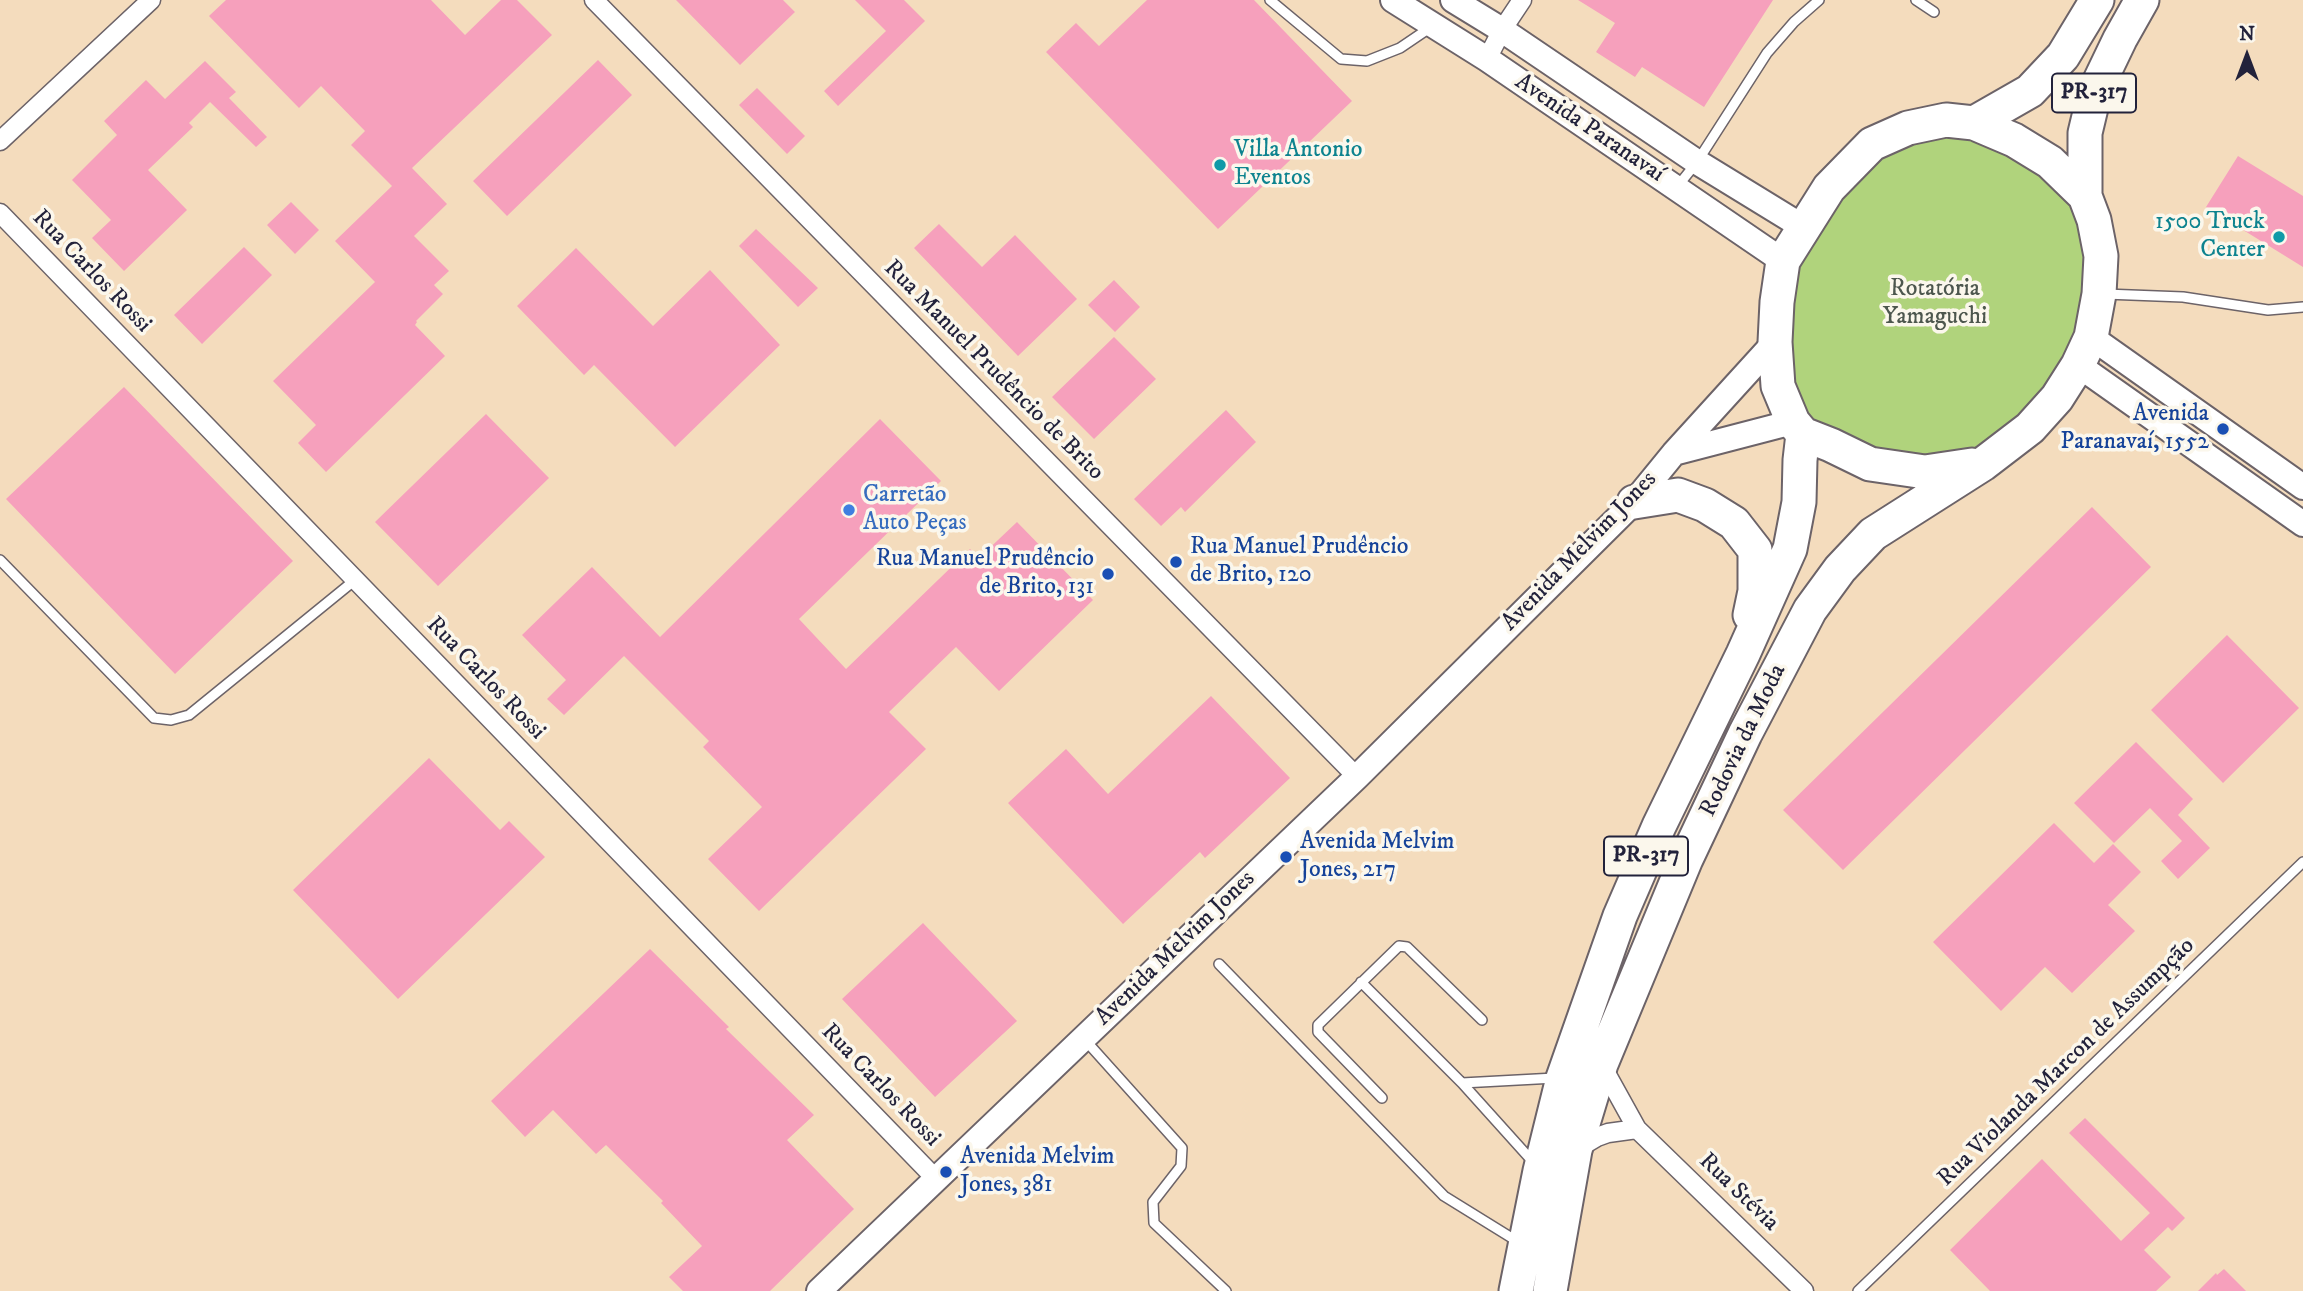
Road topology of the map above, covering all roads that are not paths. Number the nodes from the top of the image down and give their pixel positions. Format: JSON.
{"nodes":[{"id":1,"x":151,"y":0,"type":"edge"},
{"id":2,"x":594,"y":0,"type":"edge"},
{"id":3,"x":1270,"y":0,"type":"edge"},
{"id":4,"x":1393,"y":0,"type":"edge"},
{"id":5,"x":1453,"y":0,"type":"edge"},
{"id":6,"x":1522,"y":0,"type":"edge"},
{"id":7,"x":1819,"y":0,"type":"edge"},
{"id":8,"x":1916,"y":0,"type":"edge"},
{"id":9,"x":2097,"y":0,"type":"edge"},
{"id":10,"x":2141,"y":0,"type":"edge"},
{"id":11,"x":1934,"y":12,"type":"dead end"},
{"id":12,"x":1433,"y":26,"type":"junction"},
{"id":13,"x":1502,"y":30,"type":"junction"},
{"id":14,"x":1487,"y":60,"type":"junction"},
{"id":15,"x":1974,"y":123,"type":"junction"},
{"id":16,"x":0,"y":141,"type":"edge"},
{"id":17,"x":1698,"y":162,"type":"junction"},
{"id":18,"x":1676,"y":189,"type":"junction"},
{"id":19,"x":2085,"y":196,"type":"junction"},
{"id":20,"x":0,"y":214,"type":"edge"},
{"id":21,"x":1803,"y":227,"type":"junction"},
{"id":22,"x":1783,"y":261,"type":"junction"},
{"id":23,"x":2099,"y":294,"type":"junction"},
{"id":24,"x":2303,"y":307,"type":"edge"},
{"id":25,"x":1775,"y":342,"type":"junction"},
{"id":26,"x":2084,"y":351,"type":"junction"},
{"id":27,"x":1798,"y":428,"type":"junction"},
{"id":28,"x":1674,"y":453,"type":"junction"},
{"id":29,"x":1983,"y":464,"type":"junction"},
{"id":30,"x":2303,"y":487,"type":"edge"},
{"id":31,"x":1634,"y":502,"type":"junction"},
{"id":32,"x":2303,"y":524,"type":"edge"},
{"id":33,"x":0,"y":560,"type":"edge"},
{"id":34,"x":355,"y":580,"type":"junction"},
{"id":35,"x":1743,"y":654,"type":"junction"},
{"id":36,"x":1357,"y":777,"type":"junction"},
{"id":37,"x":2303,"y":862,"type":"edge"},
{"id":38,"x":1219,"y":964,"type":"dead end"},
{"id":39,"x":1361,"y":982,"type":"junction"},
{"id":40,"x":1482,"y":1020,"type":"dead end"},
{"id":41,"x":1083,"y":1037,"type":"junction"},
{"id":42,"x":1601,"y":1063,"type":"junction"},
{"id":43,"x":1563,"y":1078,"type":"junction"},
{"id":44,"x":1462,"y":1083,"type":"junction"},
{"id":45,"x":1382,"y":1098,"type":"dead end"},
{"id":46,"x":1637,"y":1129,"type":"junction"},
{"id":47,"x":1576,"y":1150,"type":"junction"},
{"id":48,"x":1540,"y":1171,"type":"junction"},
{"id":49,"x":935,"y":1178,"type":"junction"},
{"id":50,"x":1524,"y":1246,"type":"junction"},
{"id":51,"x":819,"y":1291,"type":"edge"},
{"id":52,"x":1226,"y":1291,"type":"edge"},
{"id":53,"x":1516,"y":1291,"type":"edge"},
{"id":54,"x":1550,"y":1291,"type":"edge"},
{"id":55,"x":1804,"y":1291,"type":"edge"},
{"id":56,"x":1858,"y":1291,"type":"edge"}],
"edges":[{"from":1,"to":16,"type":"street"},
{"from":2,"to":36,"type":"street","name":"Rua Manuel Prudêncio de Brito"},
{"from":3,"to":12,"type":"lane"},
{"from":4,"to":12,"type":"street","name":"Avenida Paranavaí"},
{"from":5,"to":13,"type":"street","name":"Avenida Paranavaí"},
{"from":6,"to":13,"type":"street"},
{"from":7,"to":17,"type":"lane"},
{"from":8,"to":11,"type":"lane"},
{"from":9,"to":15,"type":"highway","number":"PR-317"},
{"from":10,"to":19,"type":"highway","number":"PR-317"},
{"from":12,"to":14,"type":"street","name":"Avenida Paranavaí"},
{"from":13,"to":14,"type":"street"},
{"from":13,"to":17,"type":"street","name":"Avenida Paranavaí"},
{"from":14,"to":18,"type":"street","name":"Avenida Paranavaí"},
{"from":15,"to":19,"type":"highway"},
{"from":15,"to":21,"type":"highway"},
{"from":17,"to":18,"type":"lane"},
{"from":17,"to":21,"type":"street","name":"Avenida Paranavaí"},
{"from":18,"to":22,"type":"street","name":"Avenida Paranavaí"},
{"from":19,"to":23,"type":"highway"},
{"from":20,"to":34,"type":"street","name":"Rua Carlos Rossi"},
{"from":21,"to":22,"type":"highway"},
{"from":22,"to":25,"type":"highway"},
{"from":23,"to":24,"type":"lane"},
{"from":23,"to":26,"type":"highway"},
{"from":25,"to":27,"type":"highway"},
{"from":25,"to":28,"type":"street","name":"Avenida Melvim Jones"},
{"from":26,"to":29,"type":"highway"},
{"from":26,"to":30,"type":"street"},
{"from":26,"to":32,"type":"street"},
{"from":27,"to":28,"type":"street","name":"Avenida Melvim Jones"},
{"from":27,"to":29,"type":"highway"},
{"from":27,"to":35,"type":"highway","name":"Rodovia da Moda","number":"PR-317"},
{"from":28,"to":31,"type":"street","name":"Avenida Melvim Jones"},
{"from":29,"to":42,"type":"highway","name":"Rodovia da Moda","number":"PR-317"},
{"from":31,"to":35,"type":"highway"},
{"from":31,"to":36,"type":"street","name":"Avenida Melvim Jones"},
{"from":33,"to":34,"type":"lane"},
{"from":34,"to":49,"type":"street","name":"Rua Carlos Rossi"},
{"from":35,"to":43,"type":"highway","name":"Rodovia da Moda","number":"PR-317"},
{"from":36,"to":41,"type":"street","name":"Avenida Melvim Jones"},
{"from":37,"to":56,"type":"lane","name":"Rua Violanda Marcon de Assumpção"},
{"from":38,"to":50,"type":"lane"},
{"from":39,"to":40,"type":"lane"},
{"from":39,"to":44,"type":"lane"},
{"from":39,"to":45,"type":"lane"},
{"from":41,"to":49,"type":"street","name":"Avenida Melvim Jones"},
{"from":41,"to":52,"type":"lane"},
{"from":42,"to":46,"type":"street","name":"Rua Stévia"},
{"from":42,"to":47,"type":"highway","name":"Rodovia da Moda","number":"PR-317"},
{"from":43,"to":44,"type":"lane"},
{"from":43,"to":48,"type":"highway","name":"Rodovia da Moda","number":"PR-317"},
{"from":44,"to":48,"type":"lane"},
{"from":46,"to":47,"type":"street"},
{"from":46,"to":55,"type":"street","name":"Rua Stévia"},
{"from":47,"to":54,"type":"highway","name":"Rodovia da Moda","number":"PR-317"},
{"from":48,"to":50,"type":"highway","name":"Rodovia da Moda","number":"PR-317"},
{"from":49,"to":51,"type":"street","name":"Avenida Melvim Jones"},
{"from":50,"to":53,"type":"highway","name":"Rodovia da Moda","number":"PR-317"}]}
